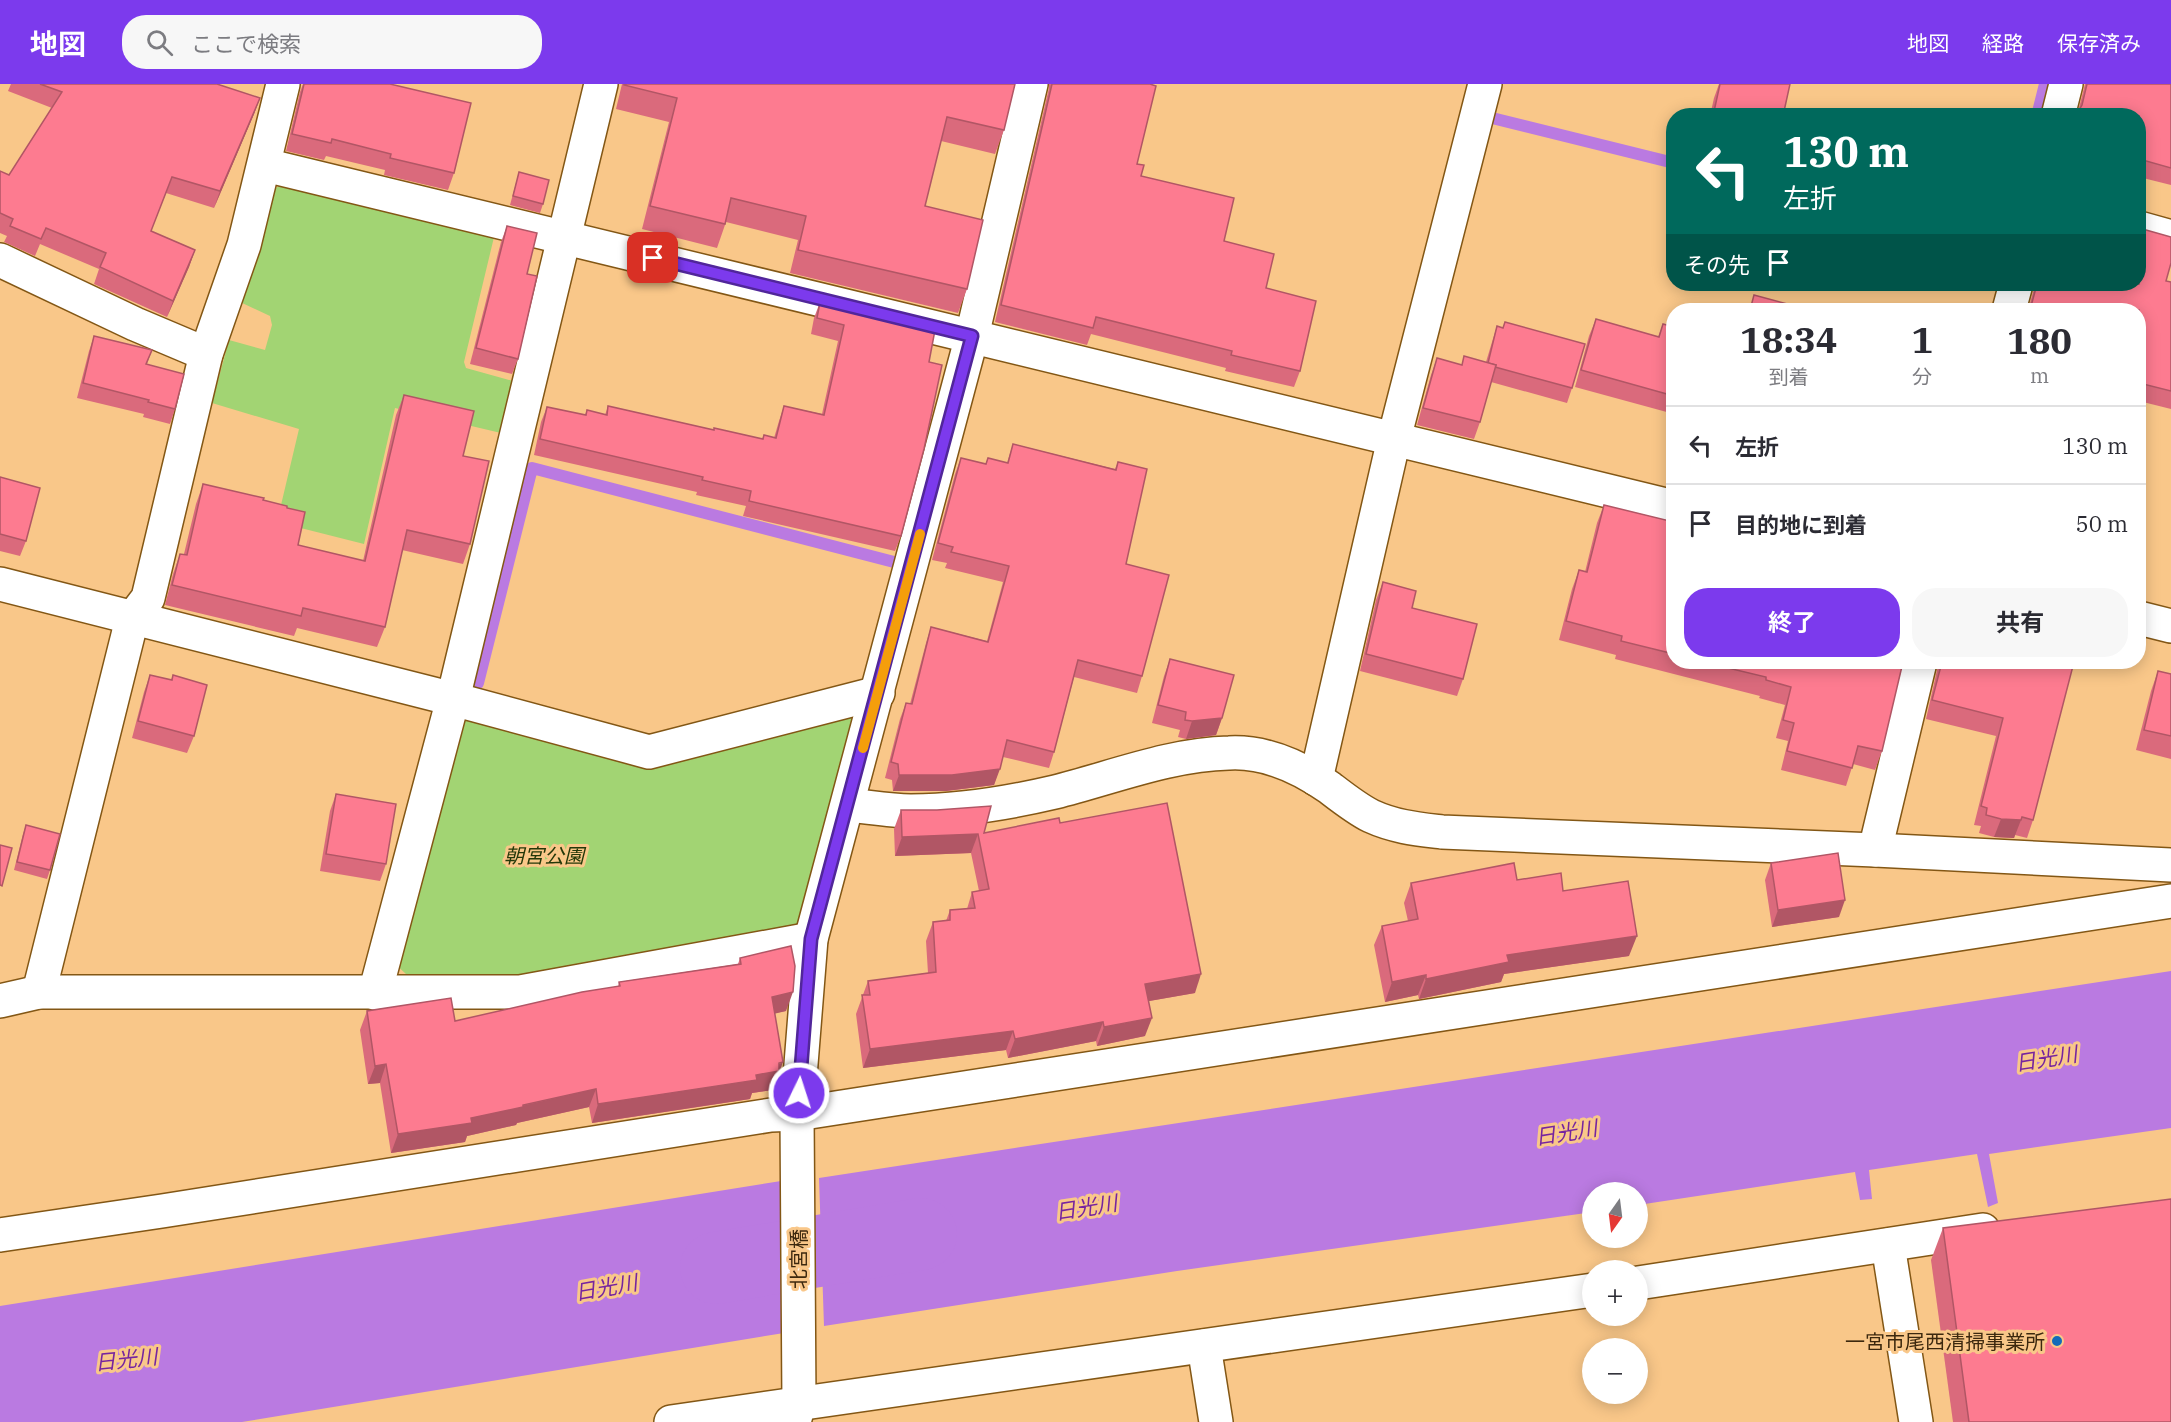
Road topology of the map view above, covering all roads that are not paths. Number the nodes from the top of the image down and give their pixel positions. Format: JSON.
{"nodes":[{"id":1,"x":283,"y":84,"type":"edge"},
{"id":2,"x":601,"y":84,"type":"edge"},
{"id":3,"x":1031,"y":84,"type":"edge"},
{"id":4,"x":1485,"y":84,"type":"edge"},
{"id":5,"x":2066,"y":84,"type":"edge"},
{"id":6,"x":2060,"y":108,"type":"edge"},
{"id":7,"x":265,"y":165,"type":"junction"},
{"id":8,"x":2146,"y":230,"type":"edge"},
{"id":9,"x":562,"y":236,"type":"junction"},
{"id":10,"x":2171,"y":237,"type":"edge"},
{"id":11,"x":0,"y":260,"type":"edge"},
{"id":12,"x":972,"y":336,"type":"junction"},
{"id":13,"x":206,"y":354,"type":"junction"},
{"id":14,"x":1394,"y":439,"type":"junction"},
{"id":15,"x":1666,"y":505,"type":"edge"},
{"id":16,"x":0,"y":584,"type":"edge"},
{"id":17,"x":132,"y":618,"type":"junction"},
{"id":18,"x":2146,"y":620,"type":"edge"},
{"id":19,"x":2171,"y":626,"type":"edge"},
{"id":20,"x":1918,"y":669,"type":"edge"},
{"id":21,"x":878,"y":693,"type":"junction"},
{"id":22,"x":453,"y":699,"type":"junction"},
{"id":23,"x":1316,"y":778,"type":"junction"},
{"id":24,"x":848,"y":804,"type":"junction"},
{"id":25,"x":1875,"y":850,"type":"junction"},
{"id":26,"x":2171,"y":865,"type":"edge"},
{"id":27,"x":2171,"y":901,"type":"edge"},
{"id":28,"x":811,"y":939,"type":"junction"},
{"id":29,"x":39,"y":992,"type":"junction"},
{"id":30,"x":375,"y":993,"type":"junction"},
{"id":31,"x":0,"y":1001,"type":"edge"},
{"id":32,"x":797,"y":1114,"type":"junction"},
{"id":33,"x":2012,"y":1226,"type":"edge"},
{"id":34,"x":0,"y":1235,"type":"edge"},
{"id":35,"x":1888,"y":1245,"type":"junction"},
{"id":36,"x":1648,"y":1281,"type":"edge"},
{"id":37,"x":1582,"y":1292,"type":"edge"},
{"id":38,"x":1204,"y":1346,"type":"junction"},
{"id":39,"x":796,"y":1413,"type":"edge"},
{"id":40,"x":671,"y":1422,"type":"edge"},
{"id":41,"x":1216,"y":1422,"type":"edge"},
{"id":42,"x":1916,"y":1422,"type":"edge"}],
"edges":[{"from":1,"to":7,"type":"street"},
{"from":2,"to":9,"type":"street"},
{"from":3,"to":12,"type":"street","name":"北宮橋"},
{"from":4,"to":14,"type":"street"},
{"from":5,"to":6,"type":"street"},
{"from":7,"to":9,"type":"street"},
{"from":7,"to":13,"type":"street"},
{"from":8,"to":10,"type":"street"},
{"from":9,"to":12,"type":"street"},
{"from":9,"to":22,"type":"street"},
{"from":11,"to":13,"type":"street"},
{"from":12,"to":14,"type":"street"},
{"from":12,"to":21,"type":"street","name":"北宮橋"},
{"from":13,"to":17,"type":"street"},
{"from":14,"to":15,"type":"street"},
{"from":14,"to":23,"type":"street"},
{"from":16,"to":17,"type":"street"},
{"from":17,"to":22,"type":"street"},
{"from":17,"to":29,"type":"street"},
{"from":18,"to":19,"type":"street"},
{"from":20,"to":25,"type":"street"},
{"from":21,"to":22,"type":"street"},
{"from":21,"to":24,"type":"street","name":"北宮橋"},
{"from":22,"to":30,"type":"street"},
{"from":23,"to":24,"type":"street"},
{"from":23,"to":25,"type":"street"},
{"from":24,"to":28,"type":"street","name":"北宮橋"},
{"from":25,"to":26,"type":"street"},
{"from":27,"to":32,"type":"street"},
{"from":28,"to":30,"type":"street"},
{"from":28,"to":32,"type":"street","name":"北宮橋"},
{"from":29,"to":30,"type":"street"},
{"from":29,"to":31,"type":"street"},
{"from":32,"to":34,"type":"street"},
{"from":32,"to":39,"type":"street","name":"北宮橋"},
{"from":33,"to":35,"type":"street"},
{"from":35,"to":36,"type":"street"},
{"from":35,"to":42,"type":"street"},
{"from":37,"to":38,"type":"street"},
{"from":38,"to":39,"type":"street"},
{"from":38,"to":41,"type":"street"},
{"from":39,"to":40,"type":"street"}]}
